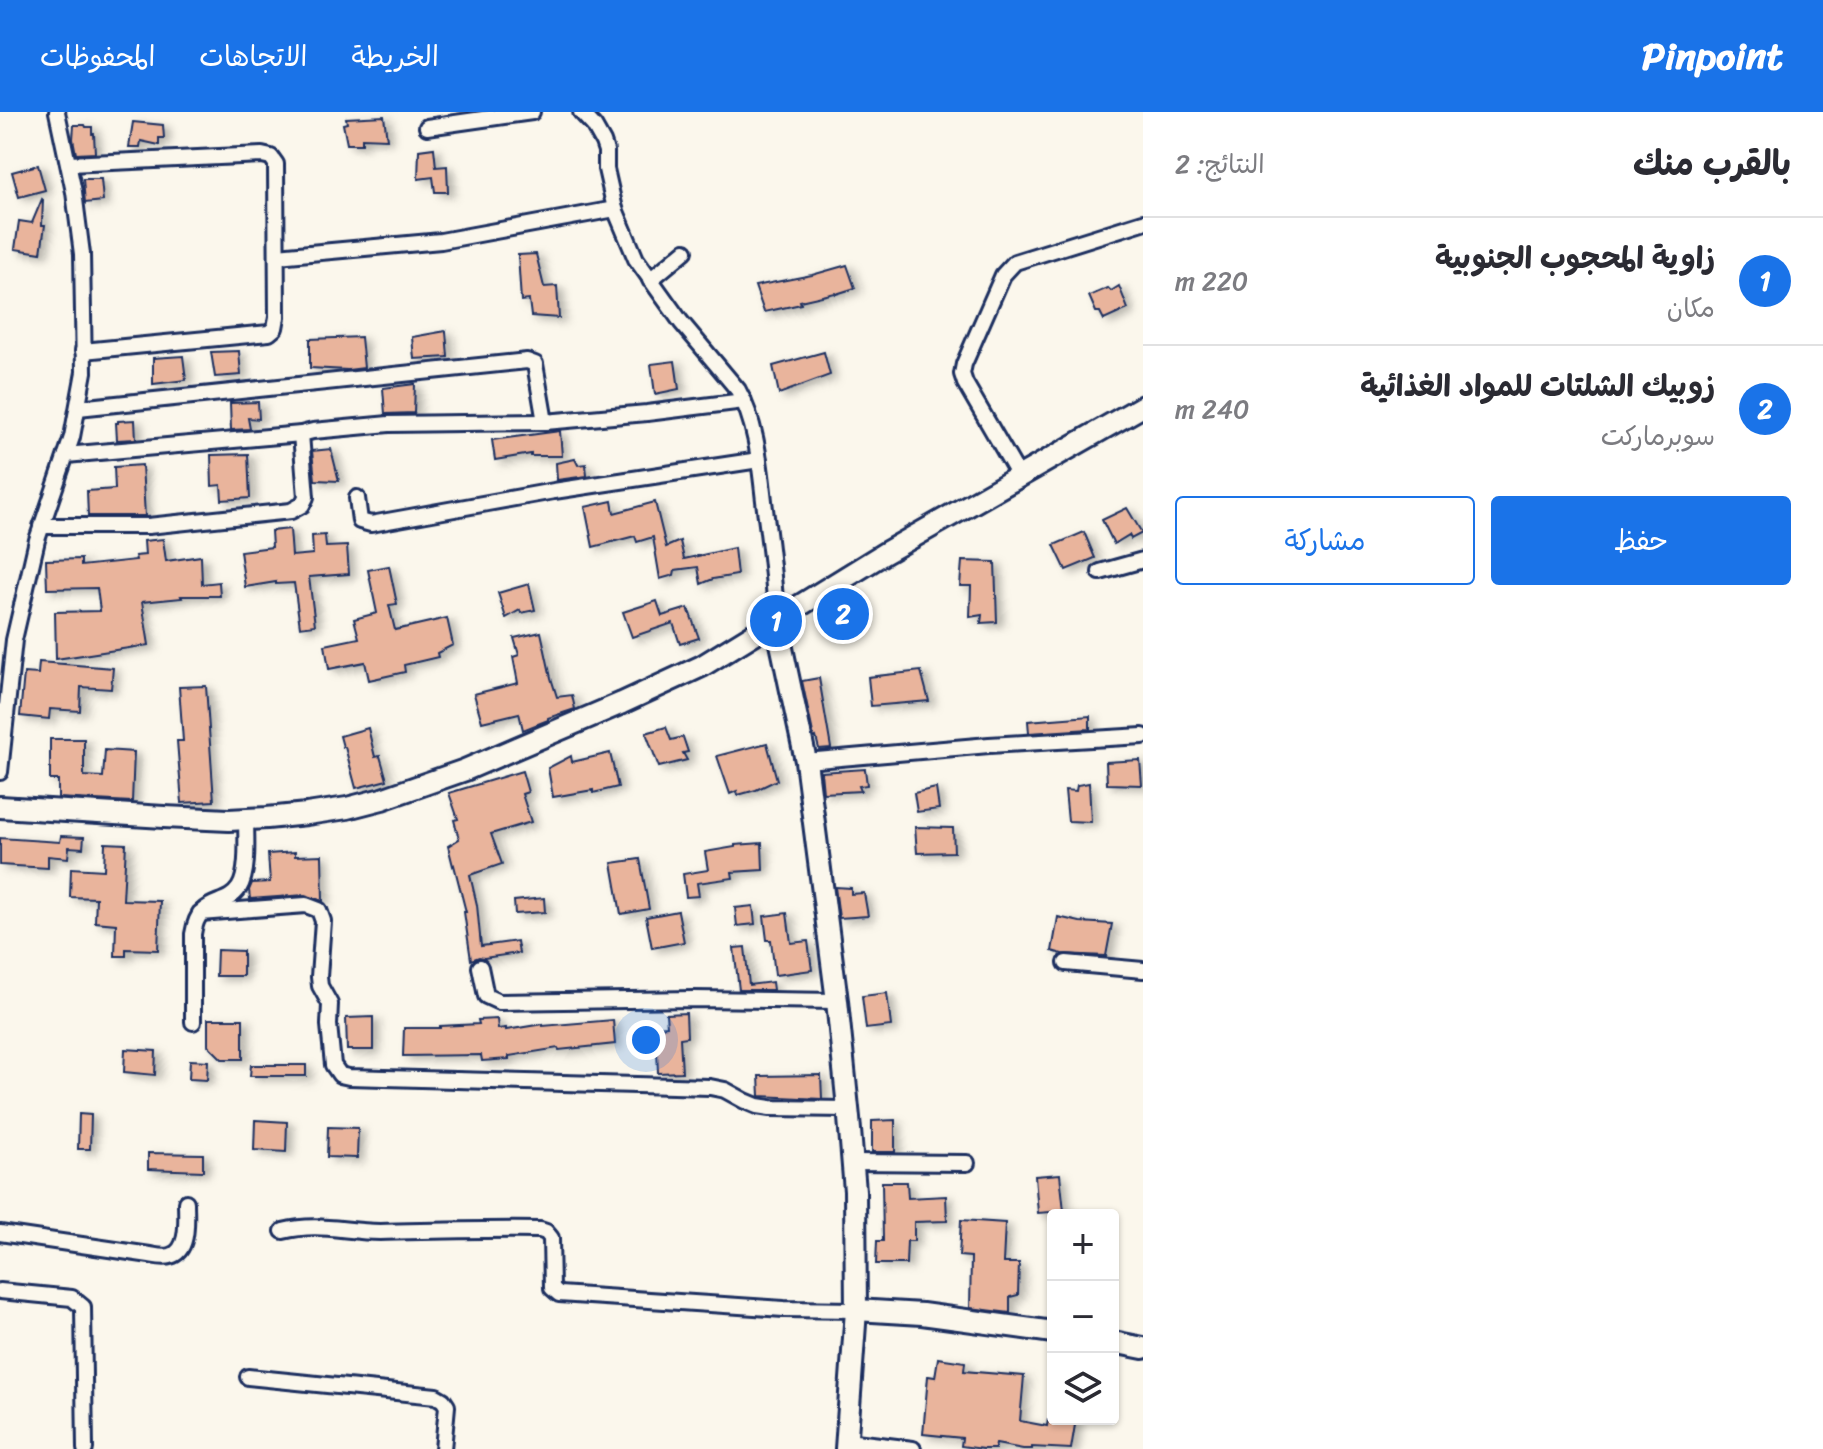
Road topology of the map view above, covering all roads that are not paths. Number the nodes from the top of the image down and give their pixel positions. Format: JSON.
{"nodes":[{"id":1,"x":57,"y":112,"type":"edge"},
{"id":2,"x":532,"y":112,"type":"edge"},
{"id":3,"x":581,"y":112,"type":"edge"},
{"id":4,"x":427,"y":127,"type":"dead end"},
{"id":5,"x":69,"y":164,"type":"junction"},
{"id":6,"x":615,"y":209,"type":"junction"},
{"id":7,"x":1143,"y":222,"type":"edge"},
{"id":8,"x":685,"y":251,"type":"dead end"},
{"id":9,"x":277,"y":256,"type":"junction"},
{"id":10,"x":650,"y":280,"type":"junction"},
{"id":11,"x":83,"y":351,"type":"junction"},
{"id":12,"x":744,"y":401,"type":"junction"},
{"id":13,"x":1143,"y":406,"type":"edge"},
{"id":14,"x":78,"y":408,"type":"junction"},
{"id":15,"x":545,"y":422,"type":"junction"},
{"id":16,"x":301,"y":434,"type":"junction"},
{"id":17,"x":66,"y":455,"type":"junction"},
{"id":18,"x":759,"y":460,"type":"junction"},
{"id":19,"x":1019,"y":476,"type":"junction"},
{"id":20,"x":357,"y":498,"type":"dead end"},
{"id":21,"x":41,"y":526,"type":"junction"},
{"id":22,"x":1143,"y":560,"type":"edge"},
{"id":23,"x":1100,"y":572,"type":"dead end"},
{"id":24,"x":776,"y":620,"type":"junction"},
{"id":25,"x":7,"y":640,"type":"edge"},
{"id":26,"x":1143,"y":736,"type":"edge"},
{"id":27,"x":806,"y":761,"type":"junction"},
{"id":28,"x":0,"y":772,"type":"edge"},
{"id":29,"x":0,"y":807,"type":"edge"},
{"id":30,"x":246,"y":819,"type":"junction"},
{"id":31,"x":200,"y":913,"type":"junction"},
{"id":32,"x":1066,"y":963,"type":"dead end"},
{"id":33,"x":480,"y":967,"type":"dead end"},
{"id":34,"x":1143,"y":970,"type":"edge"},
{"id":35,"x":837,"y":1001,"type":"junction"},
{"id":36,"x":193,"y":1022,"type":"dead end"},
{"id":37,"x":848,"y":1109,"type":"junction"},
{"id":38,"x":852,"y":1162,"type":"junction"},
{"id":39,"x":967,"y":1163,"type":"dead end"},
{"id":40,"x":186,"y":1202,"type":"dead end"},
{"id":41,"x":283,"y":1231,"type":"dead end"},
{"id":42,"x":0,"y":1233,"type":"edge"},
{"id":43,"x":0,"y":1291,"type":"edge"},
{"id":44,"x":856,"y":1310,"type":"junction"},
{"id":45,"x":1047,"y":1331,"type":"edge"},
{"id":46,"x":1119,"y":1343,"type":"edge"},
{"id":47,"x":1143,"y":1348,"type":"edge"},
{"id":48,"x":248,"y":1377,"type":"dead end"},
{"id":49,"x":846,"y":1445,"type":"edge"},
{"id":50,"x":85,"y":1449,"type":"edge"},
{"id":51,"x":443,"y":1449,"type":"edge"},
{"id":52,"x":913,"y":1449,"type":"edge"}],
"edges":[{"from":1,"to":5,"type":"street"},
{"from":2,"to":4,"type":"street"},
{"from":3,"to":6,"type":"street"},
{"from":5,"to":9,"type":"street"},
{"from":5,"to":11,"type":"street"},
{"from":6,"to":9,"type":"street"},
{"from":6,"to":10,"type":"street"},
{"from":7,"to":19,"type":"street"},
{"from":8,"to":10,"type":"street"},
{"from":9,"to":11,"type":"street"},
{"from":10,"to":12,"type":"street"},
{"from":11,"to":14,"type":"street"},
{"from":12,"to":15,"type":"street"},
{"from":12,"to":18,"type":"street"},
{"from":13,"to":19,"type":"street"},
{"from":14,"to":15,"type":"street"},
{"from":14,"to":17,"type":"street"},
{"from":15,"to":16,"type":"street"},
{"from":16,"to":17,"type":"street"},
{"from":16,"to":21,"type":"street"},
{"from":17,"to":21,"type":"street"},
{"from":18,"to":20,"type":"street"},
{"from":18,"to":24,"type":"street"},
{"from":19,"to":24,"type":"street"},
{"from":21,"to":25,"type":"street"},
{"from":22,"to":23,"type":"street"},
{"from":24,"to":27,"type":"street"},
{"from":24,"to":30,"type":"street"},
{"from":25,"to":28,"type":"street"},
{"from":26,"to":27,"type":"street"},
{"from":27,"to":35,"type":"street"},
{"from":29,"to":30,"type":"street"},
{"from":30,"to":31,"type":"street"},
{"from":31,"to":36,"type":"street"},
{"from":31,"to":37,"type":"street"},
{"from":32,"to":34,"type":"street"},
{"from":33,"to":35,"type":"street"},
{"from":35,"to":37,"type":"street"},
{"from":37,"to":38,"type":"street"},
{"from":38,"to":39,"type":"street"},
{"from":38,"to":44,"type":"street"},
{"from":40,"to":42,"type":"street"},
{"from":41,"to":44,"type":"street"},
{"from":43,"to":50,"type":"street"},
{"from":44,"to":45,"type":"street"},
{"from":44,"to":49,"type":"street"},
{"from":46,"to":47,"type":"street"},
{"from":48,"to":51,"type":"street"},
{"from":49,"to":52,"type":"street"}]}
